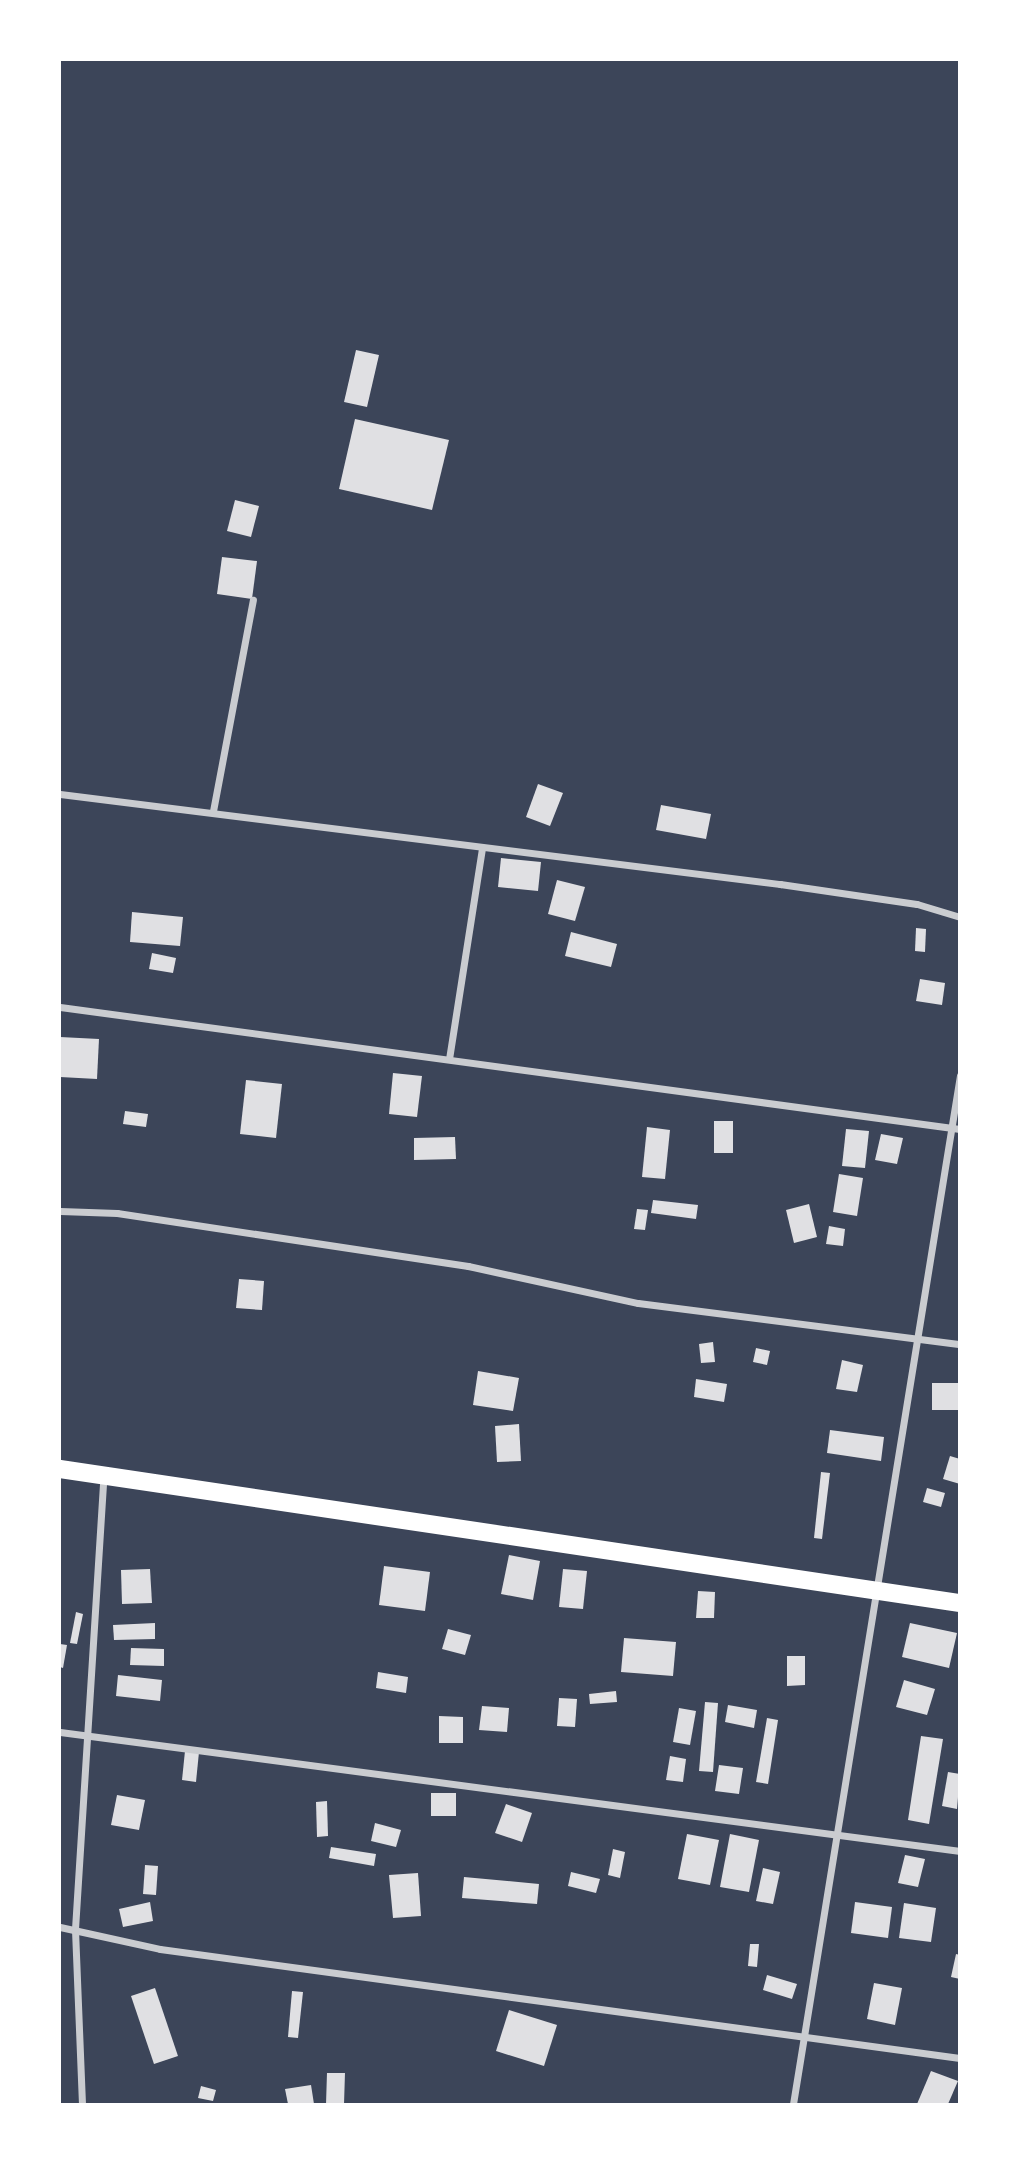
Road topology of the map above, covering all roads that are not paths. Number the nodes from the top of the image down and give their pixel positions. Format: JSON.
{"nodes":[{"id":1,"x":253,"y":600,"type":"dead end"},
{"id":2,"x":60,"y":794,"type":"edge"},
{"id":3,"x":213,"y":811,"type":"junction"},
{"id":4,"x":482,"y":848,"type":"junction"},
{"id":5,"x":960,"y":917,"type":"edge"},
{"id":6,"x":60,"y":1007,"type":"edge"},
{"id":7,"x":449,"y":1059,"type":"junction"},
{"id":8,"x":960,"y":1075,"type":"edge"},
{"id":9,"x":960,"y":1129,"type":"edge"},
{"id":10,"x":947,"y":1132,"type":"junction"},
{"id":11,"x":60,"y":1211,"type":"edge"},
{"id":12,"x":913,"y":1337,"type":"junction"},
{"id":13,"x":960,"y":1344,"type":"edge"},
{"id":14,"x":60,"y":1469,"type":"edge"},
{"id":15,"x":103,"y":1478,"type":"junction"},
{"id":16,"x":879,"y":1592,"type":"junction"},
{"id":17,"x":960,"y":1604,"type":"edge"},
{"id":18,"x":60,"y":1732,"type":"edge"},
{"id":19,"x":83,"y":1737,"type":"junction"},
{"id":20,"x":837,"y":1833,"type":"junction"},
{"id":21,"x":960,"y":1851,"type":"edge"},
{"id":22,"x":60,"y":1927,"type":"edge"},
{"id":23,"x":75,"y":1929,"type":"junction"},
{"id":24,"x":801,"y":2032,"type":"junction"},
{"id":25,"x":960,"y":2058,"type":"edge"},
{"id":26,"x":82,"y":2105,"type":"edge"},
{"id":27,"x":793,"y":2105,"type":"edge"}],
"edges":[{"from":1,"to":3,"type":"street"},
{"from":2,"to":3,"type":"street"},
{"from":3,"to":4,"type":"street"},
{"from":4,"to":5,"type":"street"},
{"from":4,"to":7,"type":"street"},
{"from":6,"to":7,"type":"street"},
{"from":7,"to":10,"type":"street"},
{"from":8,"to":10,"type":"street"},
{"from":9,"to":10,"type":"street"},
{"from":10,"to":12,"type":"street"},
{"from":11,"to":12,"type":"street"},
{"from":12,"to":13,"type":"street"},
{"from":12,"to":16,"type":"street"},
{"from":14,"to":15,"type":"highway"},
{"from":15,"to":16,"type":"highway"},
{"from":15,"to":19,"type":"street"},
{"from":16,"to":17,"type":"highway"},
{"from":16,"to":20,"type":"street"},
{"from":18,"to":19,"type":"street"},
{"from":19,"to":20,"type":"street"},
{"from":19,"to":23,"type":"street"},
{"from":20,"to":21,"type":"street"},
{"from":20,"to":24,"type":"street"},
{"from":22,"to":23,"type":"street"},
{"from":23,"to":24,"type":"street"},
{"from":23,"to":26,"type":"street"},
{"from":24,"to":25,"type":"street"},
{"from":24,"to":27,"type":"street"}]}
